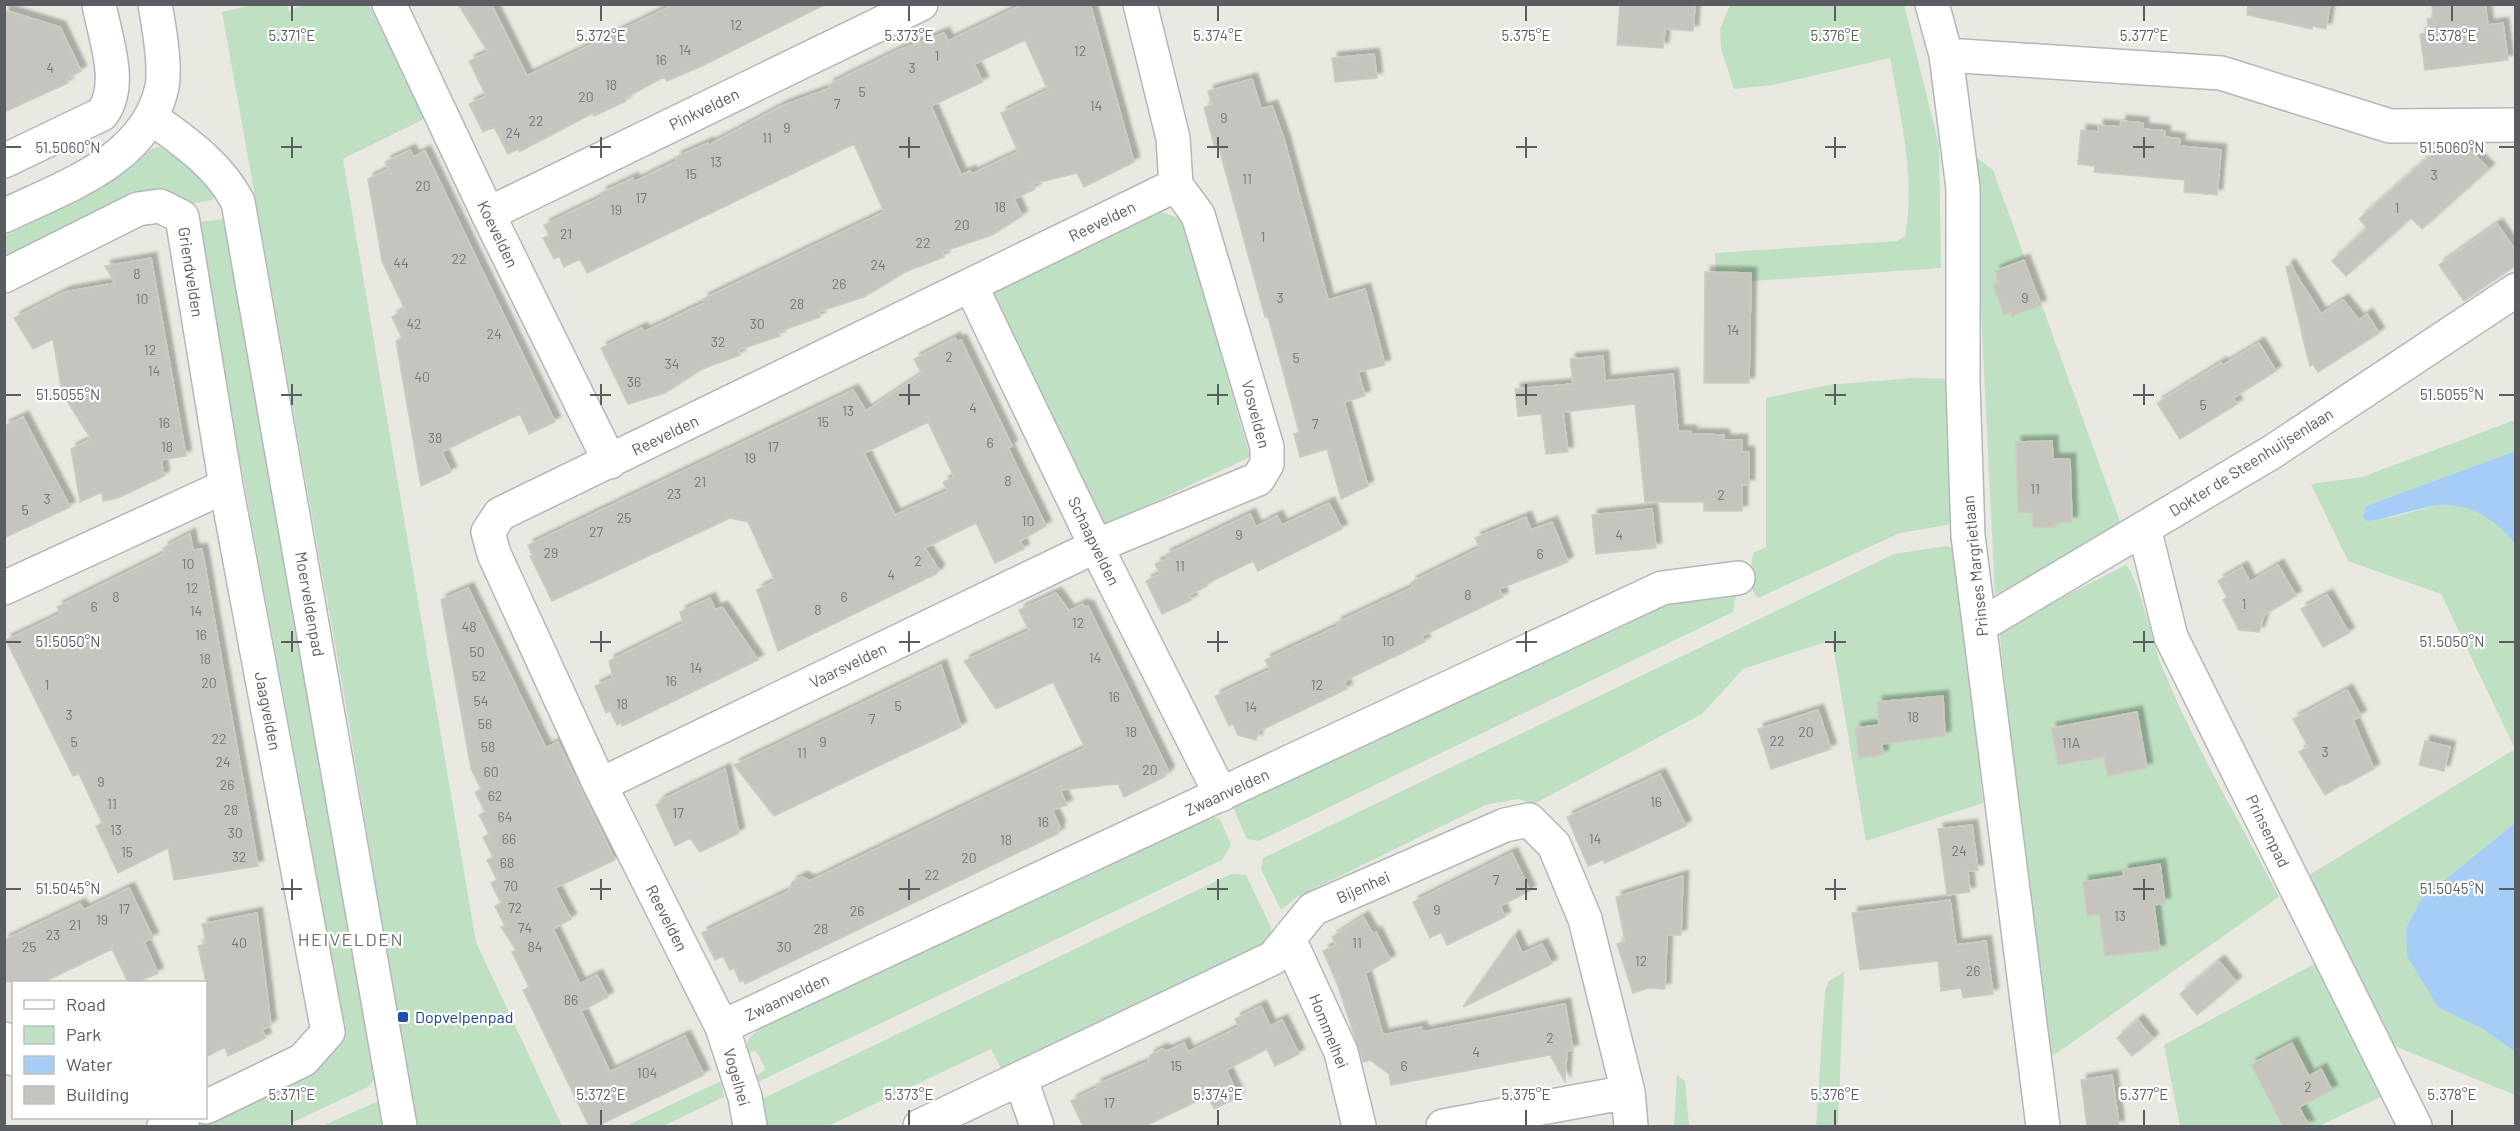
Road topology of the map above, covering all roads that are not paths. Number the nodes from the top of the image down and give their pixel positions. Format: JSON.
{"nodes":[{"id":1,"x":99,"y":4,"type":"edge"},
{"id":2,"x":155,"y":4,"type":"edge"},
{"id":3,"x":389,"y":4,"type":"edge"},
{"id":4,"x":921,"y":4,"type":"edge"},
{"id":5,"x":1140,"y":4,"type":"edge"},
{"id":6,"x":1932,"y":4,"type":"edge"},
{"id":7,"x":1946,"y":55,"type":"junction"},
{"id":8,"x":152,"y":118,"type":"junction"},
{"id":9,"x":2516,"y":125,"type":"edge"},
{"id":10,"x":4,"y":161,"type":"edge"},
{"id":11,"x":1176,"y":184,"type":"junction"},
{"id":12,"x":488,"y":214,"type":"junction"},
{"id":13,"x":4,"y":216,"type":"edge"},
{"id":14,"x":4,"y":276,"type":"edge"},
{"id":15,"x":971,"y":286,"type":"junction"},
{"id":16,"x":2516,"y":290,"type":"edge"},
{"id":17,"x":609,"y":462,"type":"junction"},
{"id":18,"x":226,"y":486,"type":"junction"},
{"id":19,"x":2144,"y":528,"type":"junction"},
{"id":20,"x":1096,"y":546,"type":"junction"},
{"id":21,"x":1738,"y":578,"type":"dead end"},
{"id":22,"x":4,"y":588,"type":"edge"},
{"id":23,"x":1981,"y":625,"type":"junction"},
{"id":24,"x":600,"y":785,"type":"junction"},
{"id":25,"x":1221,"y":795,"type":"junction"},
{"id":26,"x":1289,"y":939,"type":"junction"},
{"id":27,"x":722,"y":1027,"type":"junction"},
{"id":28,"x":4,"y":1039,"type":"edge"},
{"id":29,"x":12,"y":1055,"type":"edge"},
{"id":30,"x":1021,"y":1080,"type":"junction"},
{"id":31,"x":1628,"y":1092,"type":"junction"},
{"id":32,"x":207,"y":1107,"type":"edge"},
{"id":33,"x":181,"y":1119,"type":"edge"},
{"id":34,"x":164,"y":1126,"type":"edge"},
{"id":35,"x":400,"y":1126,"type":"edge"},
{"id":36,"x":750,"y":1126,"type":"edge"},
{"id":37,"x":920,"y":1126,"type":"edge"},
{"id":38,"x":1037,"y":1126,"type":"edge"},
{"id":39,"x":1359,"y":1126,"type":"edge"},
{"id":40,"x":1443,"y":1126,"type":"edge"},
{"id":41,"x":1631,"y":1126,"type":"edge"},
{"id":42,"x":2043,"y":1126,"type":"edge"},
{"id":43,"x":2415,"y":1126,"type":"edge"}],
"edges":[{"from":1,"to":10,"type":"street"},
{"from":2,"to":8,"type":"street"},
{"from":3,"to":12,"type":"street","name":"Koevelden"},
{"from":4,"to":12,"type":"street","name":"Pinkvelden"},
{"from":5,"to":11,"type":"street"},
{"from":6,"to":7,"type":"street","name":"Prinses Margrietlaan"},
{"from":7,"to":9,"type":"street"},
{"from":7,"to":23,"type":"street","name":"Prinses Margrietlaan"},
{"from":8,"to":13,"type":"street"},
{"from":8,"to":35,"type":"street","name":"Moerveldenpad"},
{"from":11,"to":15,"type":"street","name":"Reevelden"},
{"from":11,"to":20,"type":"street","name":"Vosvelden"},
{"from":12,"to":17,"type":"street","name":"Koevelden"},
{"from":14,"to":18,"type":"street","name":"Griendvelden"},
{"from":15,"to":17,"type":"street","name":"Reevelden"},
{"from":15,"to":20,"type":"street","name":"Schaapvelden"},
{"from":16,"to":19,"type":"street","name":"Dokter de Steenhuijsenlaan"},
{"from":17,"to":24,"type":"street","name":"Reevelden"},
{"from":18,"to":22,"type":"street"},
{"from":18,"to":32,"type":"street","name":"Jaagvelden"},
{"from":19,"to":23,"type":"street","name":"Dokter de Steenhuijsenlaan"},
{"from":19,"to":43,"type":"street","name":"Prinsenpad"},
{"from":20,"to":24,"type":"street","name":"Vaarsvelden"},
{"from":20,"to":25,"type":"street","name":"Schaapvelden"},
{"from":21,"to":25,"type":"street","name":"Zwaanvelden"},
{"from":23,"to":42,"type":"street","name":"Prinses Margrietlaan"},
{"from":24,"to":27,"type":"street","name":"Reevelden"},
{"from":25,"to":27,"type":"street","name":"Zwaanvelden"},
{"from":26,"to":30,"type":"street","name":"Bijenhei"},
{"from":26,"to":31,"type":"street","name":"Bijenhei"},
{"from":26,"to":39,"type":"street","name":"Hommelhei"},
{"from":27,"to":36,"type":"street","name":"Vogelhei"},
{"from":28,"to":29,"type":"street"},
{"from":30,"to":37,"type":"street","name":"Bijenhei"},
{"from":30,"to":38,"type":"street"},
{"from":31,"to":40,"type":"street"},
{"from":31,"to":41,"type":"street","name":"Bijenhei"},
{"from":33,"to":34,"type":"street"}]}
